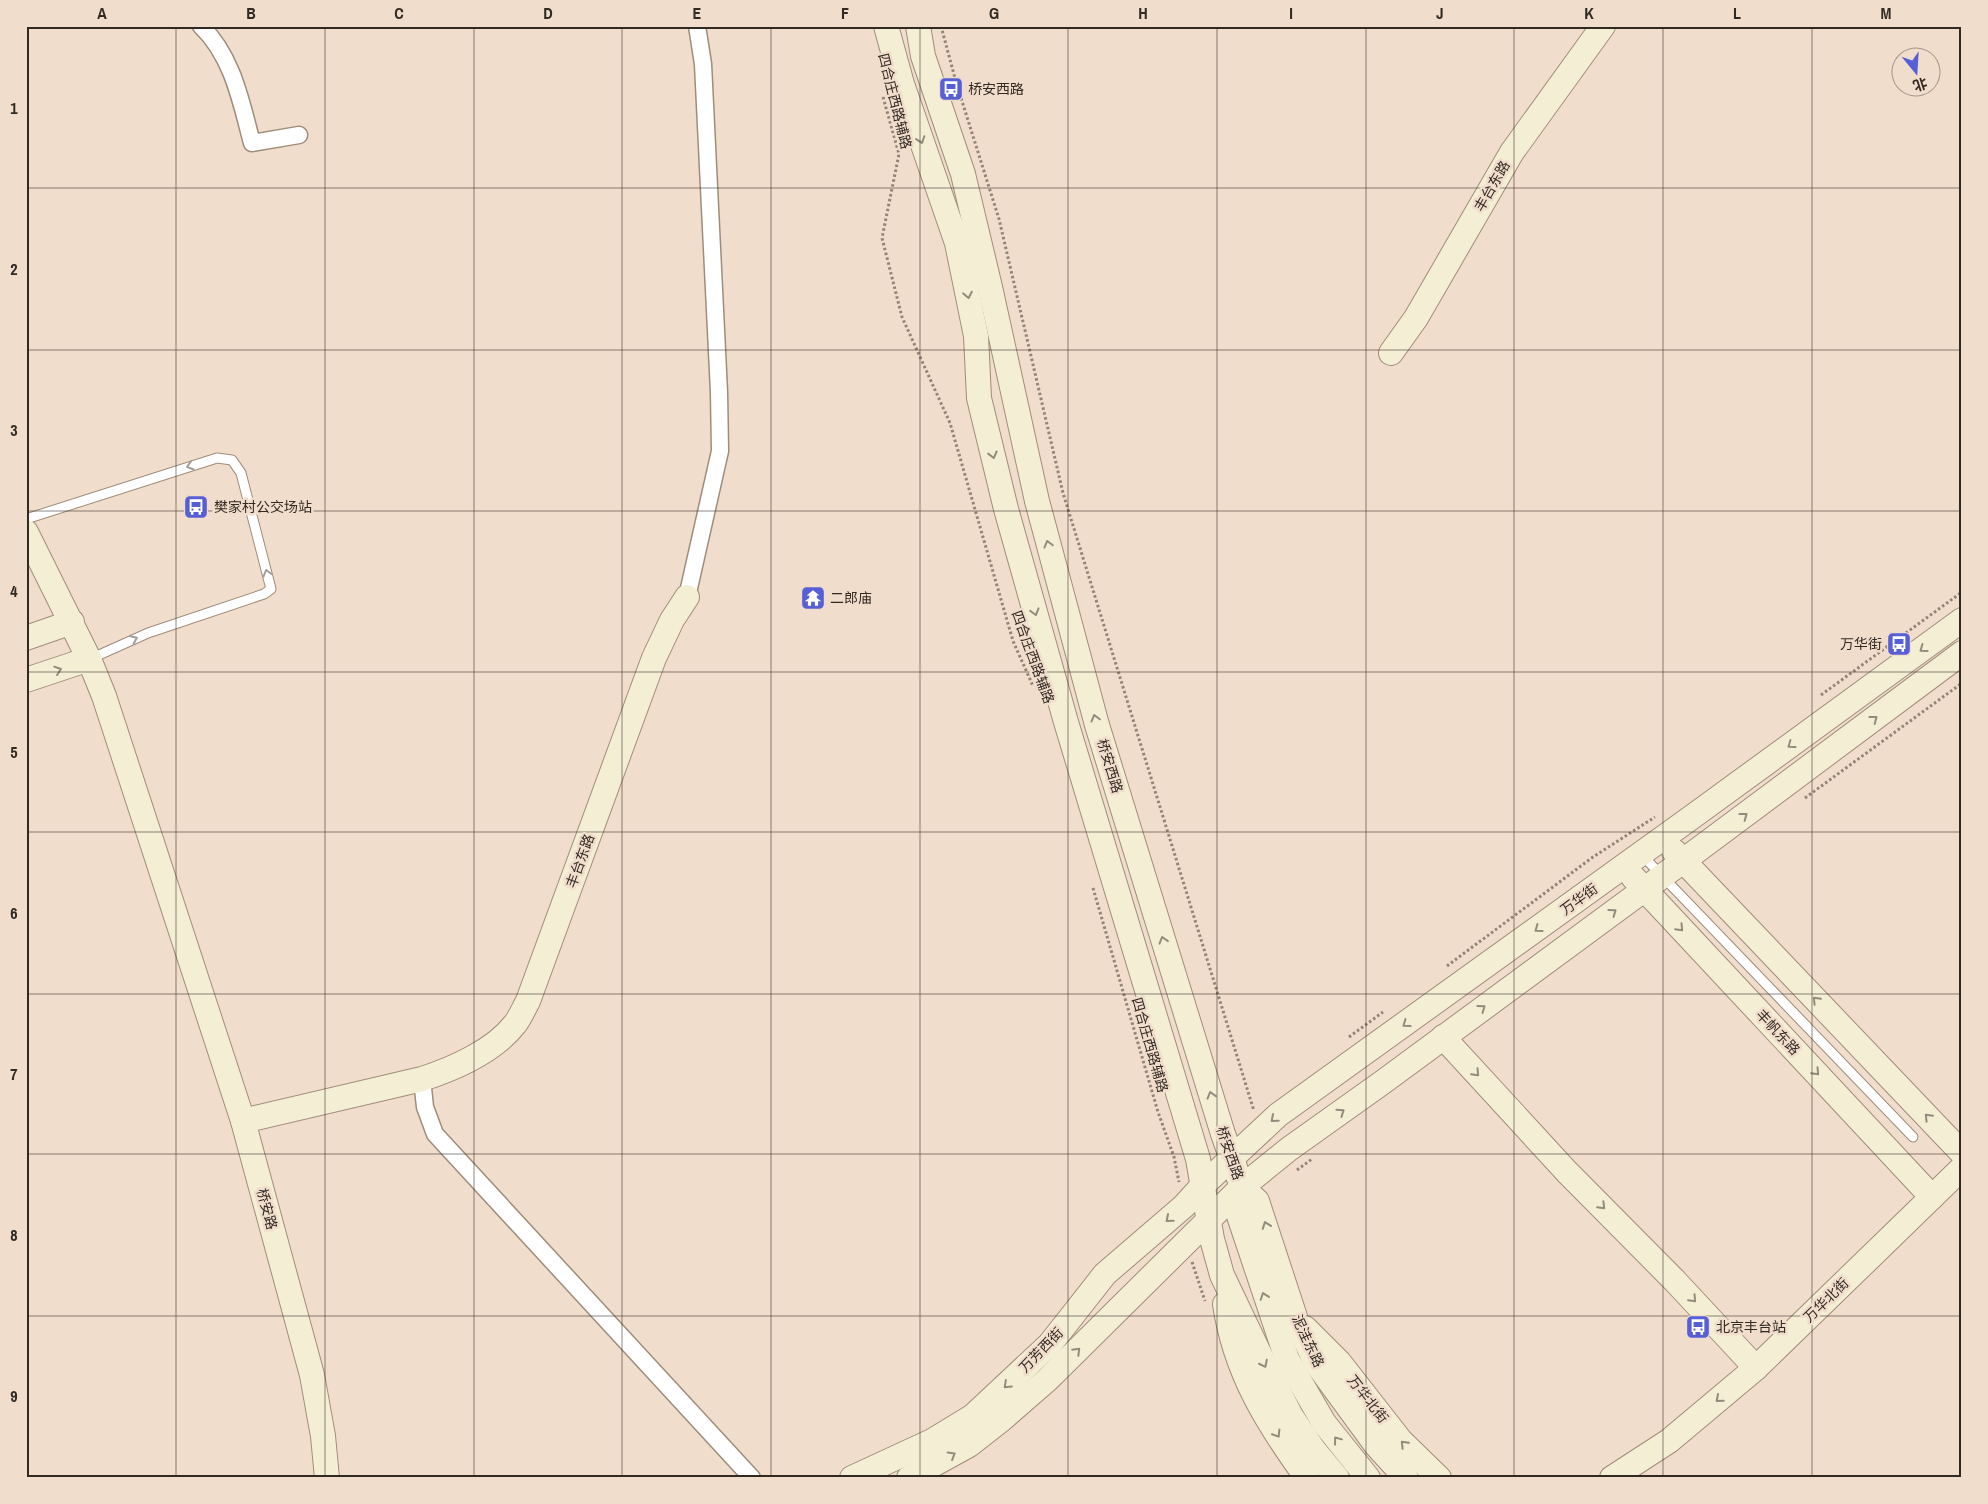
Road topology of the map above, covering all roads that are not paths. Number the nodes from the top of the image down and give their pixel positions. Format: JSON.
{"nodes":[{"id":1,"x":201,"y":26,"type":"edge"},
{"id":2,"x":697,"y":26,"type":"edge"},
{"id":3,"x":886,"y":26,"type":"edge"},
{"id":4,"x":918,"y":26,"type":"edge"},
{"id":5,"x":1603,"y":26,"type":"edge"},
{"id":6,"x":299,"y":135,"type":"dead end"},
{"id":7,"x":1391,"y":352,"type":"dead end"},
{"id":8,"x":26,"y":519,"type":"edge"},
{"id":9,"x":26,"y":532,"type":"edge"},
{"id":10,"x":687,"y":597,"type":"joint"},
{"id":11,"x":1962,"y":620,"type":"edge"},
{"id":12,"x":72,"y":622,"type":"junction"},
{"id":13,"x":26,"y":638,"type":"edge"},
{"id":14,"x":1962,"y":653,"type":"edge"},
{"id":15,"x":89,"y":659,"type":"junction"},
{"id":16,"x":26,"y":680,"type":"edge"},
{"id":17,"x":1662,"y":839,"type":"junction"},
{"id":18,"x":1632,"y":860,"type":"junction"},
{"id":19,"x":1683,"y":862,"type":"junction"},
{"id":20,"x":1653,"y":883,"type":"junction"},
{"id":21,"x":1443,"y":1037,"type":"junction"},
{"id":22,"x":422,"y":1079,"type":"junction"},
{"id":23,"x":243,"y":1121,"type":"junction"},
{"id":24,"x":1912,"y":1137,"type":"dead end"},
{"id":25,"x":1962,"y":1153,"type":"edge"},
{"id":26,"x":1232,"y":1158,"type":"junction"},
{"id":27,"x":1962,"y":1168,"type":"edge"},
{"id":28,"x":1203,"y":1185,"type":"junction"},
{"id":29,"x":1242,"y":1187,"type":"junction"},
{"id":30,"x":1932,"y":1197,"type":"junction"},
{"id":31,"x":1209,"y":1221,"type":"junction"},
{"id":32,"x":1222,"y":1275,"type":"junction"},
{"id":33,"x":1296,"y":1320,"type":"junction"},
{"id":34,"x":1756,"y":1368,"type":"junction"},
{"id":35,"x":327,"y":1478,"type":"edge"},
{"id":36,"x":752,"y":1478,"type":"edge"},
{"id":37,"x":852,"y":1478,"type":"edge"},
{"id":38,"x":909,"y":1478,"type":"edge"},
{"id":39,"x":1307,"y":1478,"type":"edge"},
{"id":40,"x":1337,"y":1478,"type":"edge"},
{"id":41,"x":1368,"y":1478,"type":"edge"},
{"id":42,"x":1406,"y":1478,"type":"edge"},
{"id":43,"x":1439,"y":1478,"type":"edge"},
{"id":44,"x":1612,"y":1478,"type":"edge"}],
"edges":[{"from":1,"to":6,"type":"street"},
{"from":2,"to":10,"type":"street"},
{"from":3,"to":28,"type":"main road","one_way":true},
{"from":26,"to":4,"type":"main road","name":"桥安西路","one_way":true},
{"from":5,"to":7,"type":"main road","name":"丰台东路"},
{"from":15,"to":8,"type":"lane","one_way":true},
{"from":9,"to":12,"type":"main road","name":"桥安路"},
{"from":10,"to":22,"type":"main road","name":"丰台东路"},
{"from":11,"to":17,"type":"main road","name":"万华街","one_way":true},
{"from":12,"to":13,"type":"main road"},
{"from":12,"to":15,"type":"main road","name":"桥安路"},
{"from":19,"to":14,"type":"main road","one_way":true},
{"from":16,"to":15,"type":"main road","one_way":true},
{"from":15,"to":23,"type":"main road","name":"桥安路"},
{"from":17,"to":18,"type":"main road","name":"万华街"},
{"from":17,"to":19,"type":"main road"},
{"from":18,"to":20,"type":"main road","name":"丰帆东路"},
{"from":18,"to":26,"type":"main road","name":"万华街","one_way":true},
{"from":19,"to":20,"type":"main road"},
{"from":25,"to":19,"type":"main road","one_way":true},
{"from":21,"to":20,"type":"main road","one_way":true},
{"from":20,"to":24,"type":"lane"},
{"from":20,"to":30,"type":"main road","name":"丰帆东路","one_way":true},
{"from":29,"to":21,"type":"main road","one_way":true},
{"from":21,"to":34,"type":"main road","one_way":true},
{"from":22,"to":23,"type":"main road"},
{"from":22,"to":36,"type":"street"},
{"from":23,"to":35,"type":"main road","name":"桥安路"},
{"from":26,"to":28,"type":"main road","name":"万华街"},
{"from":26,"to":29,"type":"main road","name":"桥安西路"},
{"from":27,"to":30,"type":"main road","name":"万华北街"},
{"from":28,"to":31,"type":"main road"},
{"from":28,"to":37,"type":"main road","name":"万芳西街","one_way":true},
{"from":29,"to":31,"type":"main road"},
{"from":33,"to":29,"type":"main road","name":"泥洼东路","one_way":true},
{"from":41,"to":29,"type":"main road","name":"桥安西路","one_way":true},
{"from":30,"to":34,"type":"main road","name":"万华北街"},
{"from":31,"to":32,"type":"main road"},
{"from":38,"to":31,"type":"main road","name":"万芳西街","one_way":true},
{"from":32,"to":39,"type":"main road","one_way":true},
{"from":32,"to":40,"type":"main road","one_way":true},
{"from":33,"to":42,"type":"main road","name":"泥洼东路"},
{"from":43,"to":33,"type":"main road","name":"万华北街","one_way":true},
{"from":34,"to":44,"type":"main road","name":"万华北街","one_way":true}]}
